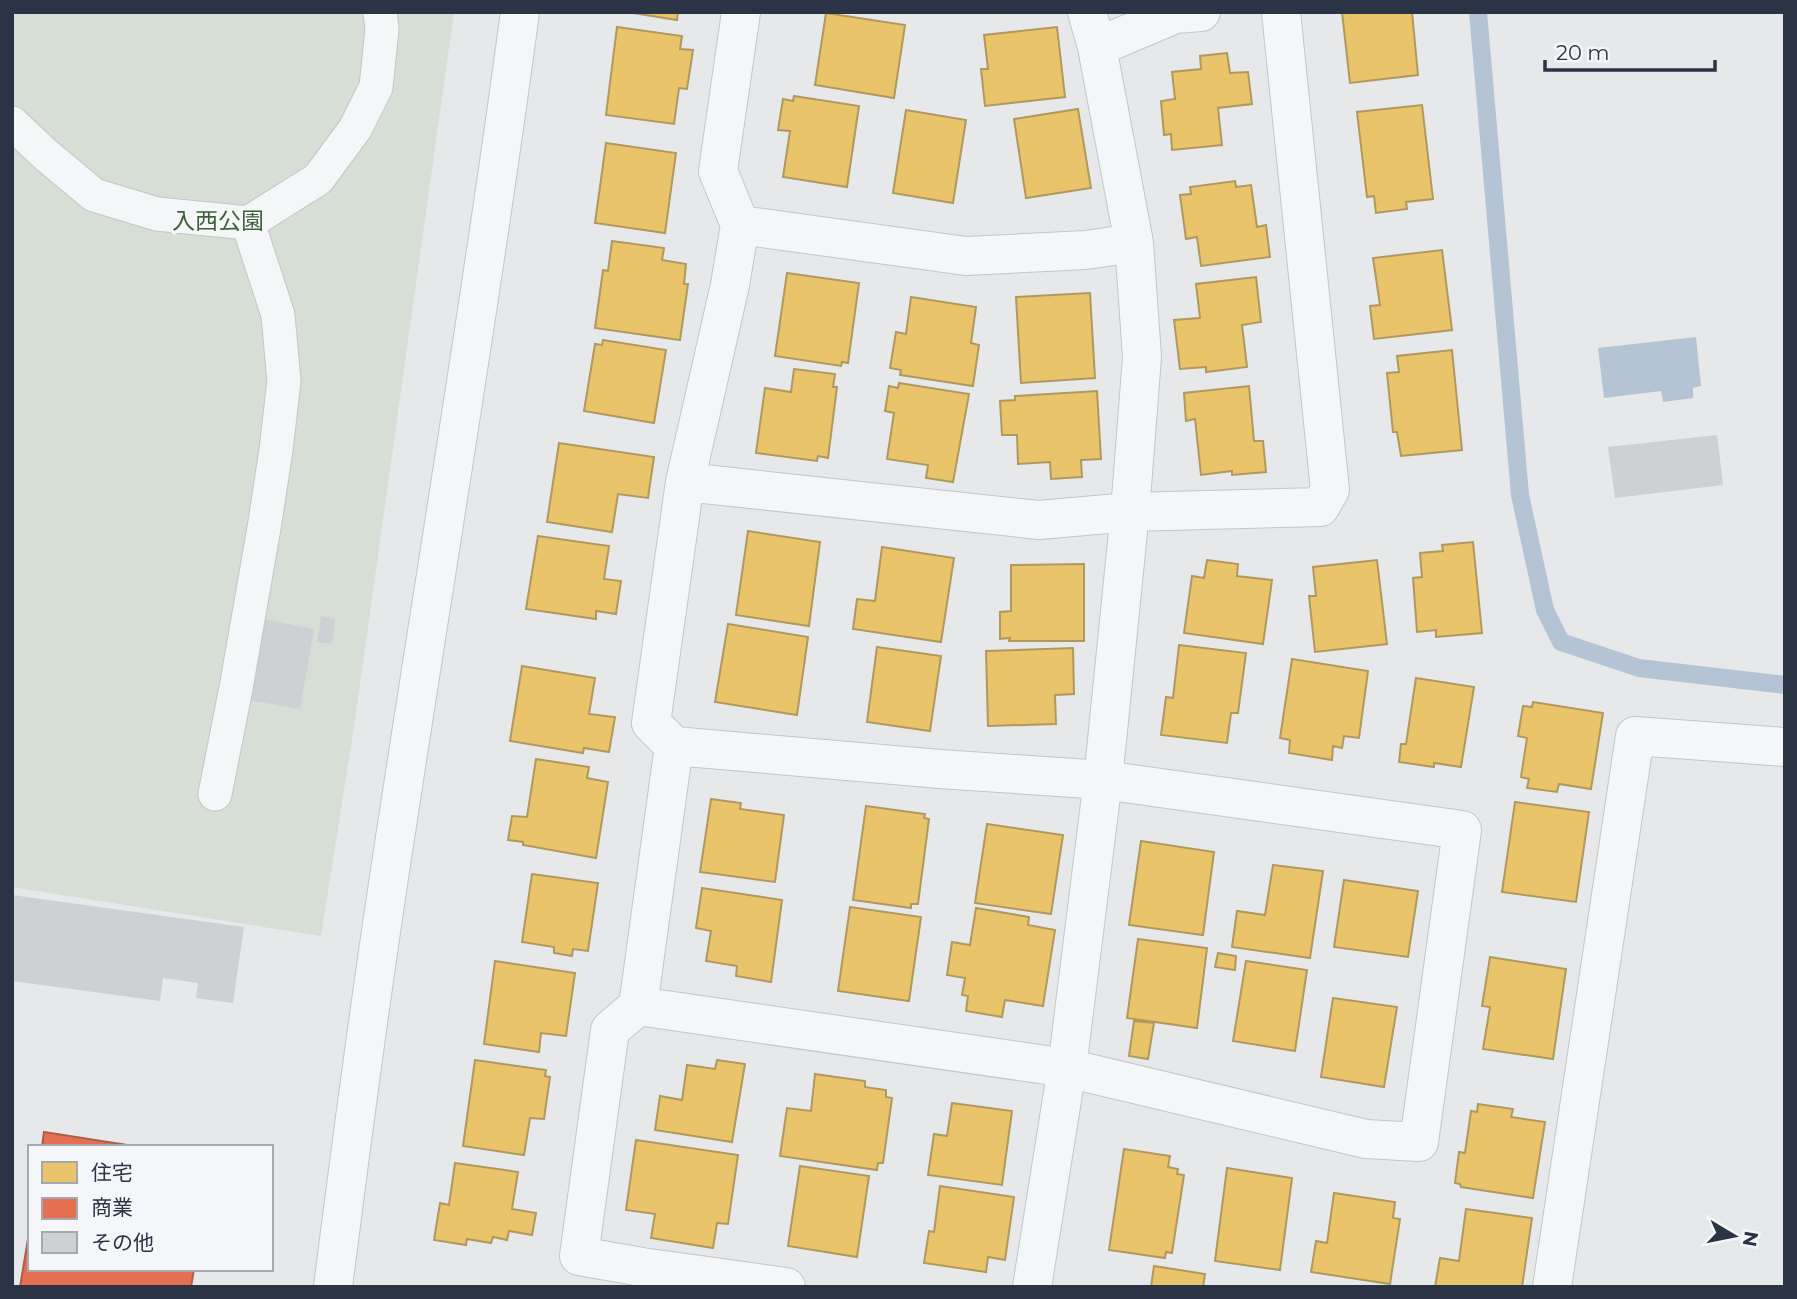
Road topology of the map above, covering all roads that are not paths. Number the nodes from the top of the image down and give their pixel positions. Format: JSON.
{"nodes":[{"id":1,"x":380,"y":12,"type":"edge"},
{"id":2,"x":520,"y":12,"type":"edge"},
{"id":3,"x":741,"y":12,"type":"edge"},
{"id":4,"x":1200,"y":12,"type":"edge"},
{"id":5,"x":1281,"y":12,"type":"edge"},
{"id":6,"x":1092,"y":29,"type":"edge"},
{"id":7,"x":12,"y":123,"type":"edge"},
{"id":8,"x":248,"y":223,"type":"junction"},
{"id":9,"x":740,"y":225,"type":"junction"},
{"id":10,"x":1134,"y":243,"type":"junction"},
{"id":11,"x":685,"y":482,"type":"junction"},
{"id":12,"x":1130,"y":512,"type":"junction"},
{"id":13,"x":674,"y":746,"type":"junction"},
{"id":14,"x":1785,"y":747,"type":"edge"},
{"id":15,"x":1103,"y":780,"type":"junction"},
{"id":16,"x":215,"y":794,"type":"dead end"},
{"id":17,"x":638,"y":1006,"type":"junction"},
{"id":18,"x":1066,"y":1068,"type":"junction"},
{"id":19,"x":333,"y":1287,"type":"edge"},
{"id":20,"x":786,"y":1287,"type":"edge"},
{"id":21,"x":1032,"y":1287,"type":"edge"},
{"id":22,"x":1552,"y":1287,"type":"edge"}],
"edges":[{"from":1,"to":8,"type":"street"},
{"from":2,"to":19,"type":"street"},
{"from":3,"to":9,"type":"street"},
{"from":4,"to":6,"type":"street"},
{"from":5,"to":12,"type":"street"},
{"from":6,"to":10,"type":"street"},
{"from":7,"to":8,"type":"street"},
{"from":8,"to":16,"type":"street"},
{"from":9,"to":10,"type":"street"},
{"from":9,"to":11,"type":"street"},
{"from":10,"to":12,"type":"street"},
{"from":11,"to":12,"type":"street"},
{"from":11,"to":13,"type":"street"},
{"from":12,"to":15,"type":"street"},
{"from":13,"to":15,"type":"street"},
{"from":13,"to":17,"type":"street"},
{"from":14,"to":22,"type":"street"},
{"from":15,"to":18,"type":"street"},
{"from":15,"to":18,"type":"street"},
{"from":17,"to":18,"type":"street"},
{"from":17,"to":20,"type":"street"},
{"from":18,"to":21,"type":"street"}]}
